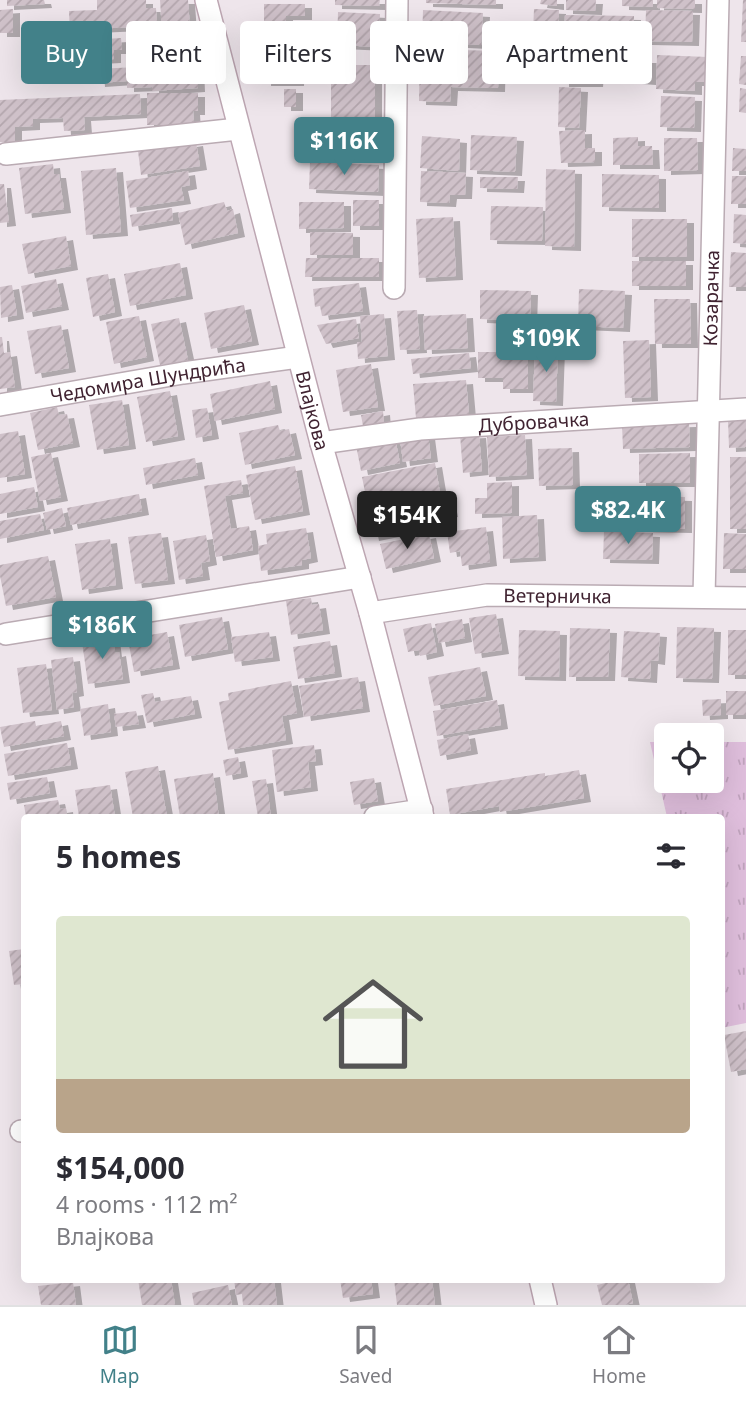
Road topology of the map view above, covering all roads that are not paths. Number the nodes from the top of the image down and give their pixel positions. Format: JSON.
{"nodes":[{"id":1,"x":206,"y":0,"type":"edge"},
{"id":2,"x":397,"y":0,"type":"edge"},
{"id":3,"x":718,"y":0,"type":"edge"},
{"id":4,"x":239,"y":130,"type":"junction"},
{"id":5,"x":6,"y":154,"type":"dead end"},
{"id":6,"x":394,"y":288,"type":"dead end"},
{"id":7,"x":298,"y":357,"type":"junction"},
{"id":8,"x":0,"y":405,"type":"edge"},
{"id":9,"x":746,"y":409,"type":"edge"},
{"id":10,"x":708,"y":412,"type":"junction"},
{"id":11,"x":321,"y":443,"type":"junction"},
{"id":12,"x":360,"y":577,"type":"junction"},
{"id":13,"x":704,"y":597,"type":"junction"},
{"id":14,"x":746,"y":598,"type":"edge"},
{"id":15,"x":370,"y":612,"type":"junction"},
{"id":16,"x":6,"y":634,"type":"dead end"},
{"id":17,"x":423,"y":814,"type":"edge"},
{"id":18,"x":541,"y":1283,"type":"edge"},
{"id":19,"x":546,"y":1305,"type":"edge"}],
"edges":[{"from":1,"to":4,"type":"street","name":"Влајкова"},
{"from":2,"to":6,"type":"street"},
{"from":3,"to":10,"type":"street","name":"Козарачка"},
{"from":4,"to":5,"type":"street"},
{"from":4,"to":7,"type":"street","name":"Влајкова"},
{"from":7,"to":8,"type":"street","name":"Чедомира Шундрића"},
{"from":7,"to":11,"type":"street","name":"Влајкова"},
{"from":9,"to":10,"type":"street","name":"Дубровачка"},
{"from":10,"to":11,"type":"street","name":"Дубровачка"},
{"from":10,"to":13,"type":"street","name":"Козарачка"},
{"from":11,"to":12,"type":"street","name":"Влајкова"},
{"from":12,"to":15,"type":"street","name":"Влајкова"},
{"from":12,"to":16,"type":"street"},
{"from":13,"to":14,"type":"street","name":"Ветерничка"},
{"from":13,"to":15,"type":"street","name":"Ветерничка"},
{"from":15,"to":17,"type":"street","name":"Влајкова"},
{"from":18,"to":19,"type":"street"}]}
